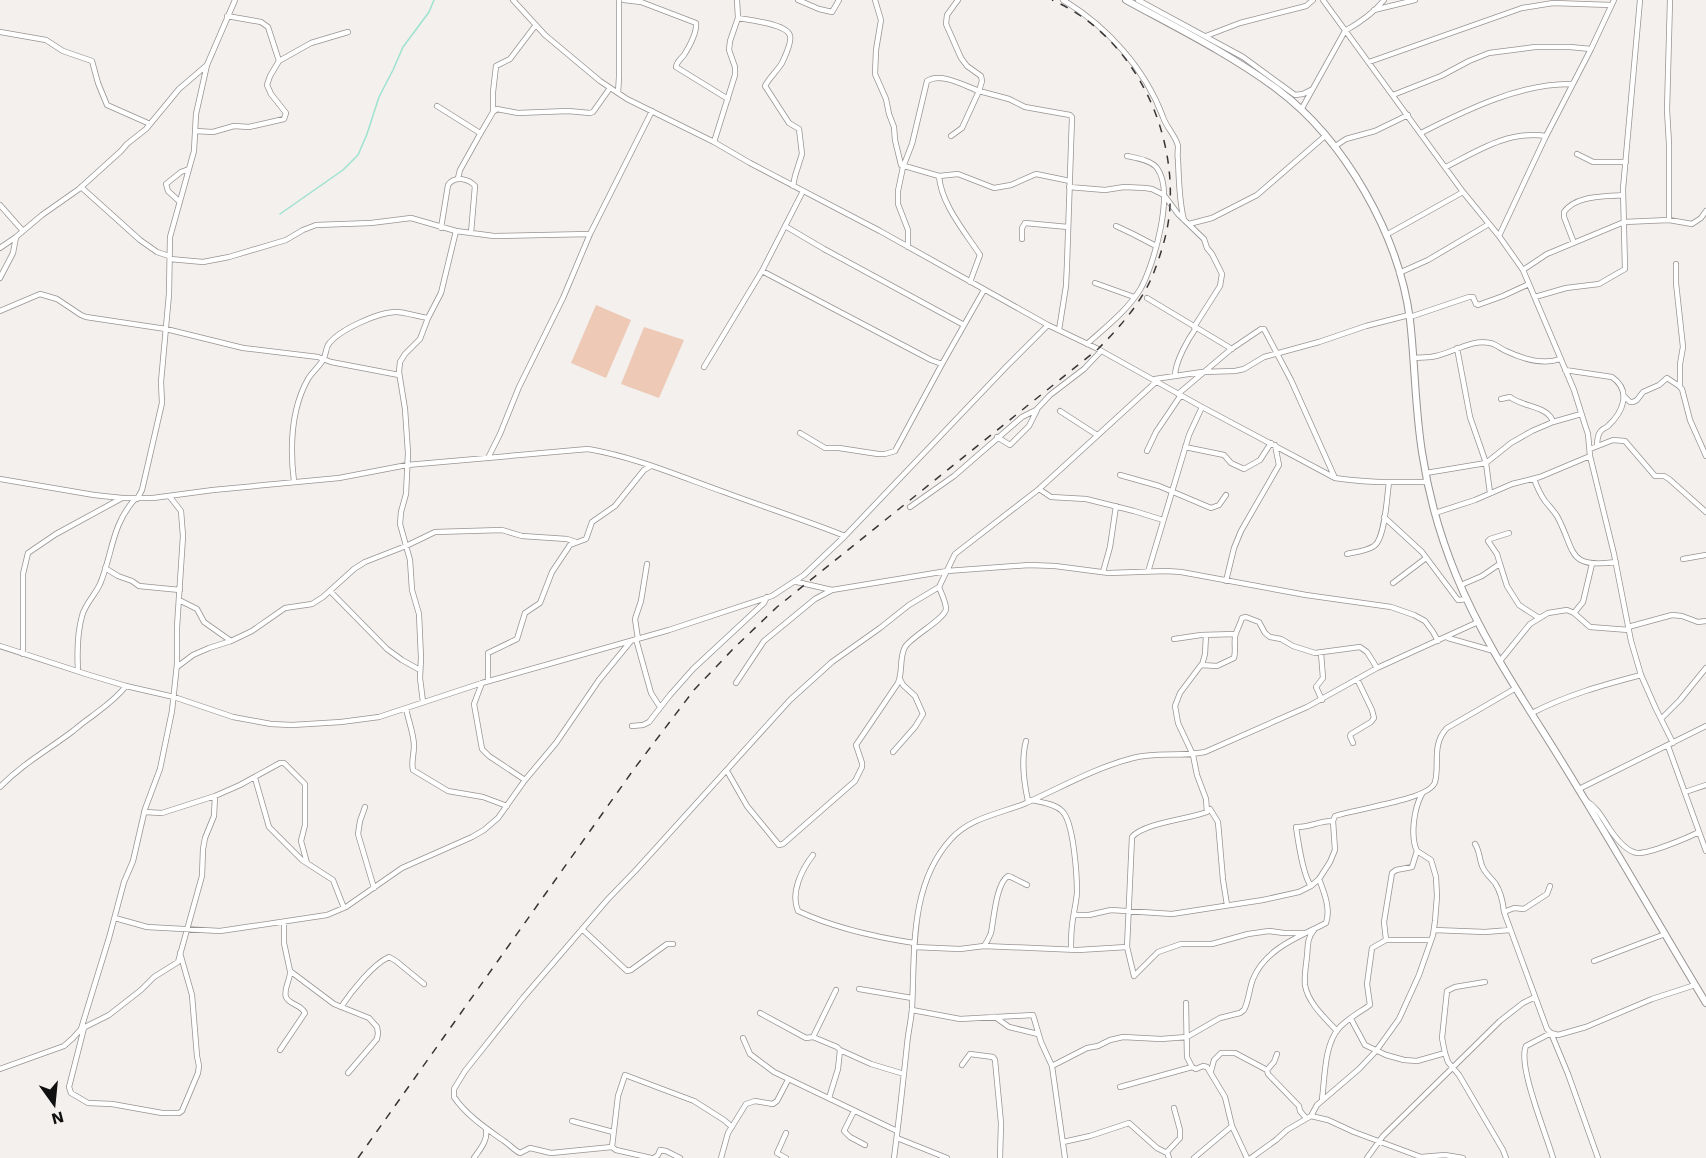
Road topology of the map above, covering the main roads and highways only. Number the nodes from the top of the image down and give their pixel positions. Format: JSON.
{"nodes":[{"id":1,"x":1126,"y":0,"type":"edge"},
{"id":2,"x":1141,"y":2,"type":"edge"},
{"id":3,"x":1706,"y":1003,"type":"edge"}],
"edges":[{"from":1,"to":2,"type":"main road"},
{"from":2,"to":3,"type":"main road"}]}
